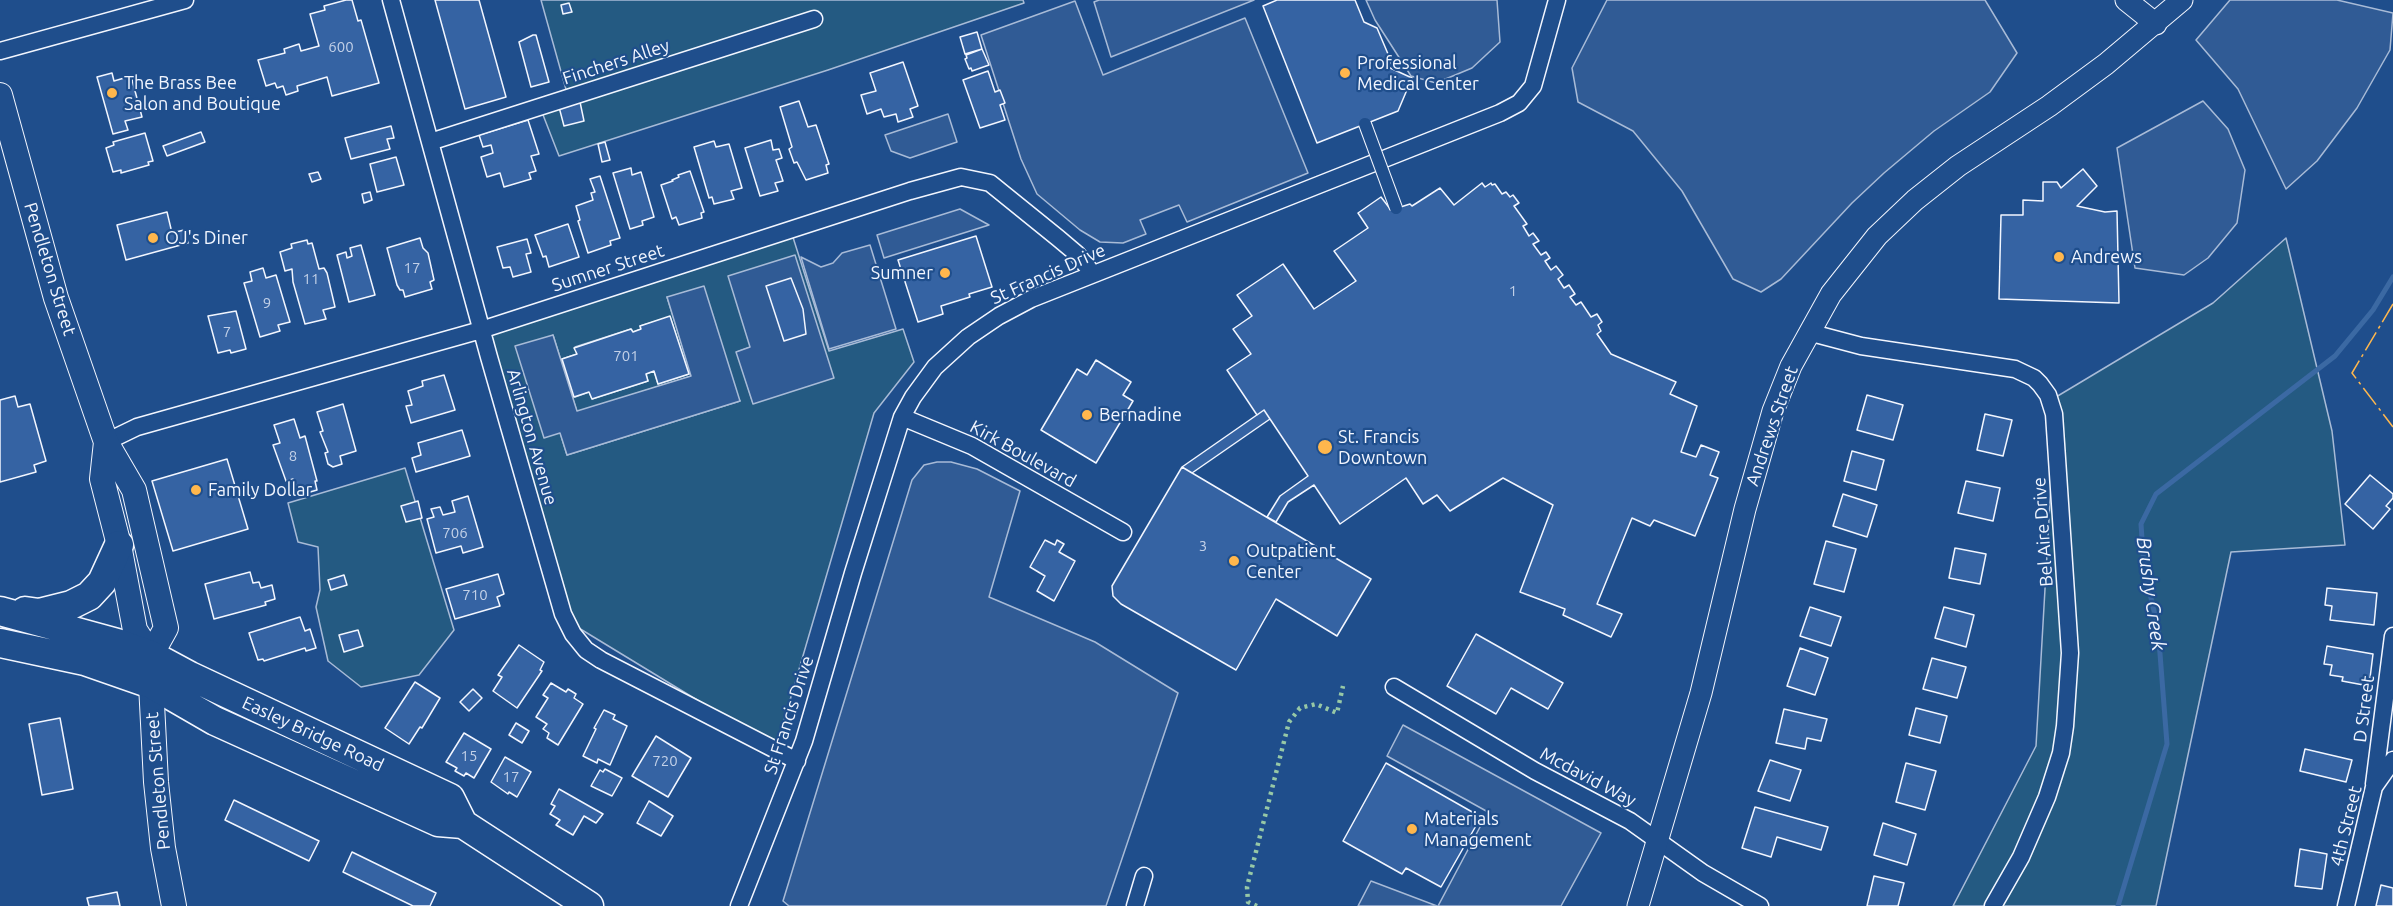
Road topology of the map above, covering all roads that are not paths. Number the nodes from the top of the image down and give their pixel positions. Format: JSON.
{"nodes":[{"id":1,"x":185,"y":0,"type":"edge"},
{"id":2,"x":391,"y":0,"type":"edge"},
{"id":3,"x":1557,"y":0,"type":"edge"},
{"id":4,"x":2126,"y":0,"type":"edge"},
{"id":5,"x":2182,"y":0,"type":"edge"},
{"id":6,"x":814,"y":19,"type":"dead end"},
{"id":7,"x":2156,"y":24,"type":"junction"},
{"id":8,"x":0,"y":51,"type":"edge"},
{"id":9,"x":0,"y":95,"type":"edge"},
{"id":10,"x":1365,"y":124,"type":"dead end"},
{"id":11,"x":430,"y":142,"type":"junction"},
{"id":12,"x":1396,"y":208,"type":"dead end"},
{"id":13,"x":1093,"y":274,"type":"junction"},
{"id":14,"x":481,"y":330,"type":"junction"},
{"id":15,"x":1808,"y":332,"type":"junction"},
{"id":16,"x":902,"y":417,"type":"junction"},
{"id":17,"x":106,"y":442,"type":"junction"},
{"id":18,"x":1123,"y":532,"type":"dead end"},
{"id":19,"x":119,"y":545,"type":"junction"},
{"id":20,"x":0,"y":610,"type":"edge"},
{"id":21,"x":2393,"y":636,"type":"edge"},
{"id":22,"x":0,"y":643,"type":"edge"},
{"id":23,"x":151,"y":655,"type":"junction"},
{"id":24,"x":151,"y":684,"type":"junction"},
{"id":25,"x":1394,"y":687,"type":"dead end"},
{"id":26,"x":2393,"y":760,"type":"edge"},
{"id":27,"x":797,"y":761,"type":"junction"},
{"id":28,"x":2374,"y":787,"type":"junction"},
{"id":29,"x":463,"y":824,"type":"junction"},
{"id":30,"x":1657,"y":841,"type":"junction"},
{"id":31,"x":1144,"y":876,"type":"dead end"},
{"id":32,"x":174,"y":906,"type":"edge"},
{"id":33,"x":589,"y":906,"type":"edge"},
{"id":34,"x":740,"y":906,"type":"edge"},
{"id":35,"x":1135,"y":906,"type":"edge"},
{"id":36,"x":1638,"y":906,"type":"edge"},
{"id":37,"x":1760,"y":906,"type":"edge"},
{"id":38,"x":1993,"y":906,"type":"edge"},
{"id":39,"x":2346,"y":906,"type":"edge"}],
"edges":[{"from":1,"to":8,"type":"street"},
{"from":2,"to":11,"type":"street","name":"Arlington Avenue"},
{"from":3,"to":13,"type":"street","name":"St Francis Drive"},
{"from":4,"to":7,"type":"street"},
{"from":5,"to":7,"type":"street","name":"Andrews Street"},
{"from":6,"to":11,"type":"street","name":"Finchers Alley"},
{"from":7,"to":15,"type":"street","name":"Andrews Street"},
{"from":9,"to":17,"type":"main road","name":"Pendleton Street"},
{"from":10,"to":12,"type":"street","bridge":true},
{"from":11,"to":14,"type":"street","name":"Arlington Avenue"},
{"from":13,"to":14,"type":"street","name":"Sumner Street"},
{"from":13,"to":16,"type":"street","name":"St Francis Drive"},
{"from":14,"to":17,"type":"street","name":"Sumner Street"},
{"from":14,"to":27,"type":"street","name":"Arlington Avenue"},
{"from":15,"to":30,"type":"street","name":"Andrews Street"},
{"from":15,"to":38,"type":"street","name":"Bel Aire Drive"},
{"from":16,"to":18,"type":"street","name":"Kirk Boulevard"},
{"from":16,"to":27,"type":"street","name":"St Francis Drive"},
{"from":17,"to":19,"type":"main road","name":"Pendleton Street"},
{"from":17,"to":23,"type":"main road","name":"Pendleton Street"},
{"from":19,"to":20,"type":"highway"},
{"from":19,"to":23,"type":"main road","name":"Pendleton Street"},
{"from":20,"to":23,"type":"highway","name":"Easley Bridge Road"},
{"from":21,"to":28,"type":"street","name":"D Street"},
{"from":22,"to":24,"type":"highway","name":"Easley Bridge Road"},
{"from":23,"to":24,"type":"main road","name":"Pendleton Street"},
{"from":23,"to":29,"type":"highway","name":"Easley Bridge Road"},
{"from":24,"to":29,"type":"highway","name":"Easley Bridge Road"},
{"from":24,"to":32,"type":"main road","name":"Pendleton Street"},
{"from":25,"to":30,"type":"street","name":"Mcdavid Way"},
{"from":26,"to":28,"type":"street","name":"4th Street"},
{"from":27,"to":34,"type":"street","name":"St Francis Drive"},
{"from":28,"to":39,"type":"street","name":"4th Street"},
{"from":29,"to":33,"type":"highway","name":"Easley Bridge Road"},
{"from":30,"to":36,"type":"street","name":"Andrews Street"},
{"from":30,"to":37,"type":"street","name":"Mcdavid Way"},
{"from":31,"to":35,"type":"street"}]}
